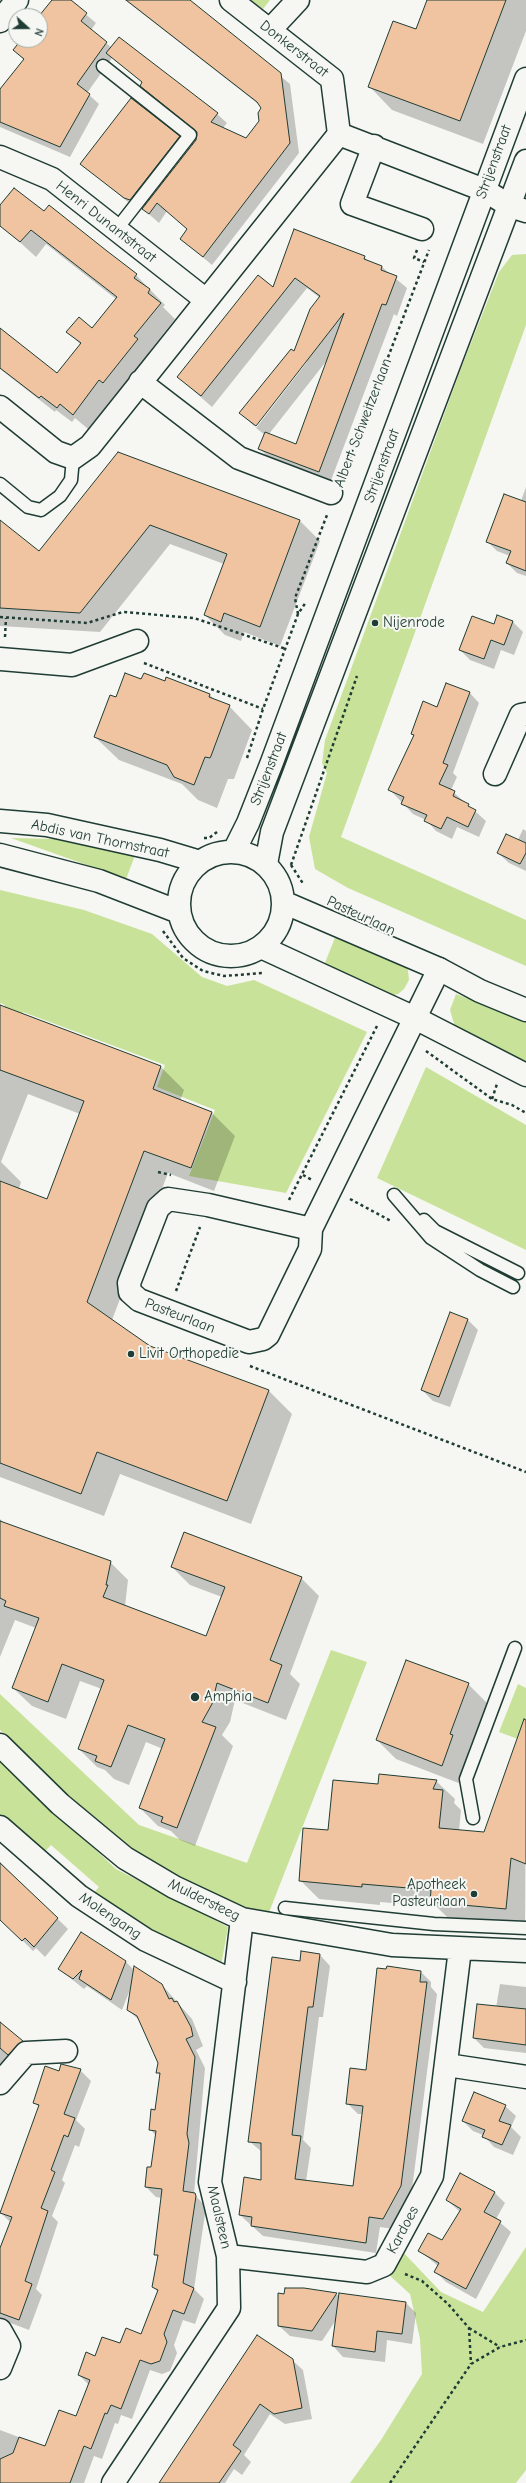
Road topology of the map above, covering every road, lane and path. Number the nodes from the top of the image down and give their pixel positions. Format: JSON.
{"nodes":[{"id":1,"x":17,"y":0,"type":"edge"},
{"id":2,"x":231,"y":0,"type":"edge"},
{"id":3,"x":298,"y":0,"type":"edge"},
{"id":4,"x":0,"y":21,"type":"edge"},
{"id":5,"x":270,"y":30,"type":"junction"},
{"id":6,"x":103,"y":66,"type":"dead end"},
{"id":7,"x":526,"y":78,"type":"edge"},
{"id":8,"x":339,"y":134,"type":"junction"},
{"id":9,"x":374,"y":146,"type":"junction"},
{"id":10,"x":0,"y":157,"type":"edge"},
{"id":11,"x":526,"y":161,"type":"edge"},
{"id":12,"x":484,"y":190,"type":"junction"},
{"id":13,"x":518,"y":209,"type":"edge"},
{"id":14,"x":116,"y":230,"type":"junction"},
{"id":15,"x":426,"y":237,"type":"joint"},
{"id":16,"x":206,"y":300,"type":"junction"},
{"id":17,"x":140,"y":382,"type":"junction"},
{"id":18,"x":0,"y":407,"type":"edge"},
{"id":19,"x":74,"y":458,"type":"junction"},
{"id":20,"x":0,"y":484,"type":"edge"},
{"id":21,"x":336,"y":486,"type":"joint"},
{"id":22,"x":328,"y":514,"type":"dead end"},
{"id":23,"x":298,"y":614,"type":"dead end"},
{"id":24,"x":137,"y":651,"type":"joint"},
{"id":25,"x":0,"y":659,"type":"edge"},
{"id":26,"x":360,"y":670,"type":"dead end"},
{"id":27,"x":263,"y":709,"type":"dead end"},
{"id":28,"x":526,"y":714,"type":"edge"},
{"id":29,"x":495,"y":774,"type":"dead end"},
{"id":30,"x":0,"y":821,"type":"edge"},
{"id":31,"x":272,"y":832,"type":"junction"},
{"id":32,"x":234,"y":851,"type":"junction"},
{"id":33,"x":0,"y":855,"type":"edge"},
{"id":34,"x":200,"y":862,"type":"junction"},
{"id":35,"x":266,"y":864,"type":"junction"},
{"id":36,"x":291,"y":866,"type":"junction"},
{"id":37,"x":310,"y":890,"type":"dead end"},
{"id":38,"x":283,"y":902,"type":"junction"},
{"id":39,"x":179,"y":912,"type":"junction"},
{"id":40,"x":260,"y":947,"type":"junction"},
{"id":41,"x":439,"y":969,"type":"junction"},
{"id":42,"x":526,"y":1010,"type":"edge"},
{"id":43,"x":415,"y":1018,"type":"junction"},
{"id":44,"x":379,"y":1022,"type":"dead end"},
{"id":45,"x":526,"y":1075,"type":"edge"},
{"id":46,"x":497,"y":1084,"type":"dead end"},
{"id":47,"x":492,"y":1099,"type":"dead end"},
{"id":48,"x":512,"y":1105,"type":"dead end"},
{"id":49,"x":526,"y":1114,"type":"edge"},
{"id":50,"x":158,"y":1172,"type":"dead end"},
{"id":51,"x":172,"y":1175,"type":"dead end"},
{"id":52,"x":281,"y":1199,"type":"dead end"},
{"id":53,"x":208,"y":1205,"type":"junction"},
{"id":54,"x":311,"y":1229,"type":"junction"},
{"id":55,"x":518,"y":1273,"type":"dead end"},
{"id":56,"x":513,"y":1287,"type":"dead end"},
{"id":57,"x":168,"y":1311,"type":"junction"},
{"id":58,"x":248,"y":1365,"type":"dead end"},
{"id":59,"x":526,"y":1472,"type":"edge"},
{"id":60,"x":514,"y":1648,"type":"dead end"},
{"id":61,"x":0,"y":1745,"type":"edge"},
{"id":62,"x":473,"y":1818,"type":"dead end"},
{"id":63,"x":0,"y":1827,"type":"edge"},
{"id":64,"x":285,"y":1908,"type":"dead end"},
{"id":65,"x":242,"y":1919,"type":"junction"},
{"id":66,"x":526,"y":1928,"type":"edge"},
{"id":67,"x":460,"y":1949,"type":"junction"},
{"id":68,"x":526,"y":1951,"type":"edge"},
{"id":69,"x":235,"y":1982,"type":"junction"},
{"id":70,"x":66,"y":2051,"type":"dead end"},
{"id":71,"x":447,"y":2065,"type":"junction"},
{"id":72,"x":526,"y":2077,"type":"edge"},
{"id":73,"x":0,"y":2083,"type":"edge"},
{"id":74,"x":228,"y":2256,"type":"junction"},
{"id":75,"x":384,"y":2264,"type":"junction"},
{"id":76,"x":469,"y":2328,"type":"junction"},
{"id":77,"x":0,"y":2330,"type":"edge"},
{"id":78,"x":526,"y":2340,"type":"edge"},
{"id":79,"x":500,"y":2347,"type":"junction"},
{"id":80,"x":471,"y":2364,"type":"junction"},
{"id":81,"x":0,"y":2368,"type":"edge"},
{"id":82,"x":113,"y":2483,"type":"edge"},
{"id":83,"x":390,"y":2483,"type":"edge"}],
"edges":[{"from":1,"to":4,"type":"street"},
{"from":2,"to":5,"type":"street","name":"Donkerstraat"},
{"from":3,"to":5,"type":"street"},
{"from":5,"to":8,"type":"street","name":"Donkerstraat"},
{"from":6,"to":14,"type":"lane"},
{"from":7,"to":12,"type":"street","name":"Strijenstraat"},
{"from":8,"to":9,"type":"street"},
{"from":8,"to":16,"type":"street"},
{"from":9,"to":12,"type":"street"},
{"from":9,"to":15,"type":"street"},
{"from":10,"to":14,"type":"street","name":"Henri Dunantstraat"},
{"from":11,"to":13,"type":"street","name":"Strijenstraat"},
{"from":12,"to":13,"type":"street"},
{"from":12,"to":32,"type":"street","name":"Strijenstraat"},
{"from":13,"to":31,"type":"street","name":"Strijenstraat"},
{"from":14,"to":16,"type":"street","name":"Henri Dunantstraat"},
{"from":15,"to":21,"type":"path","name":"Albert Schweitzerlaan"},
{"from":16,"to":17,"type":"street"},
{"from":17,"to":19,"type":"street"},
{"from":17,"to":21,"type":"street","name":"Albert Schweitzerlaan"},
{"from":18,"to":19,"type":"street"},
{"from":19,"to":20,"type":"lane"},
{"from":22,"to":23,"type":"path"},
{"from":24,"to":25,"type":"street"},
{"from":24,"to":27,"type":"path"},
{"from":26,"to":36,"type":"path"},
{"from":28,"to":29,"type":"street"},
{"from":30,"to":34,"type":"street","name":"Abdis van Thornstraat"},
{"from":31,"to":35,"type":"street","name":"Strijenstraat"},
{"from":31,"to":36,"type":"path"},
{"from":32,"to":34,"type":"street"},
{"from":32,"to":35,"type":"street"},
{"from":33,"to":39,"type":"street"},
{"from":34,"to":39,"type":"street"},
{"from":35,"to":38,"type":"street"},
{"from":36,"to":37,"type":"path","name":"Pasteurlaan"},
{"from":38,"to":40,"type":"street"},
{"from":38,"to":41,"type":"street","name":"Pasteurlaan"},
{"from":39,"to":40,"type":"street"},
{"from":40,"to":43,"type":"street"},
{"from":41,"to":42,"type":"street","name":"Pasteurlaan"},
{"from":41,"to":43,"type":"street","name":"Pasteurlaan"},
{"from":43,"to":45,"type":"street"},
{"from":43,"to":54,"type":"street","name":"Pasteurlaan"},
{"from":44,"to":52,"type":"path"},
{"from":46,"to":47,"type":"path"},
{"from":48,"to":49,"type":"path"},
{"from":50,"to":51,"type":"path"},
{"from":53,"to":54,"type":"street","name":"Pasteurlaan"},
{"from":53,"to":57,"type":"path"},
{"from":53,"to":57,"type":"street","name":"Pasteurlaan"},
{"from":54,"to":57,"type":"street","name":"Pasteurlaan"},
{"from":55,"to":56,"type":"lane"},
{"from":58,"to":59,"type":"path"},
{"from":60,"to":62,"type":"lane"},
{"from":61,"to":65,"type":"street","name":"Muldersteeg"},
{"from":63,"to":69,"type":"street","name":"Molengang"},
{"from":64,"to":66,"type":"lane"},
{"from":65,"to":67,"type":"street","name":"Muldersteeg"},
{"from":65,"to":69,"type":"street","name":"Maalsteen"},
{"from":67,"to":68,"type":"street","name":"Muldersteeg"},
{"from":67,"to":71,"type":"street","name":"Kardoes"},
{"from":69,"to":74,"type":"street","name":"Maalsteen"},
{"from":70,"to":73,"type":"street"},
{"from":71,"to":72,"type":"street"},
{"from":71,"to":75,"type":"street","name":"Kardoes"},
{"from":74,"to":75,"type":"street","name":"Kardoes"},
{"from":74,"to":82,"type":"street","name":"Maalsteen"},
{"from":75,"to":76,"type":"path"},
{"from":76,"to":79,"type":"path"},
{"from":76,"to":80,"type":"path"},
{"from":77,"to":81,"type":"street"},
{"from":78,"to":79,"type":"path"},
{"from":79,"to":80,"type":"path"},
{"from":80,"to":83,"type":"path"}]}
